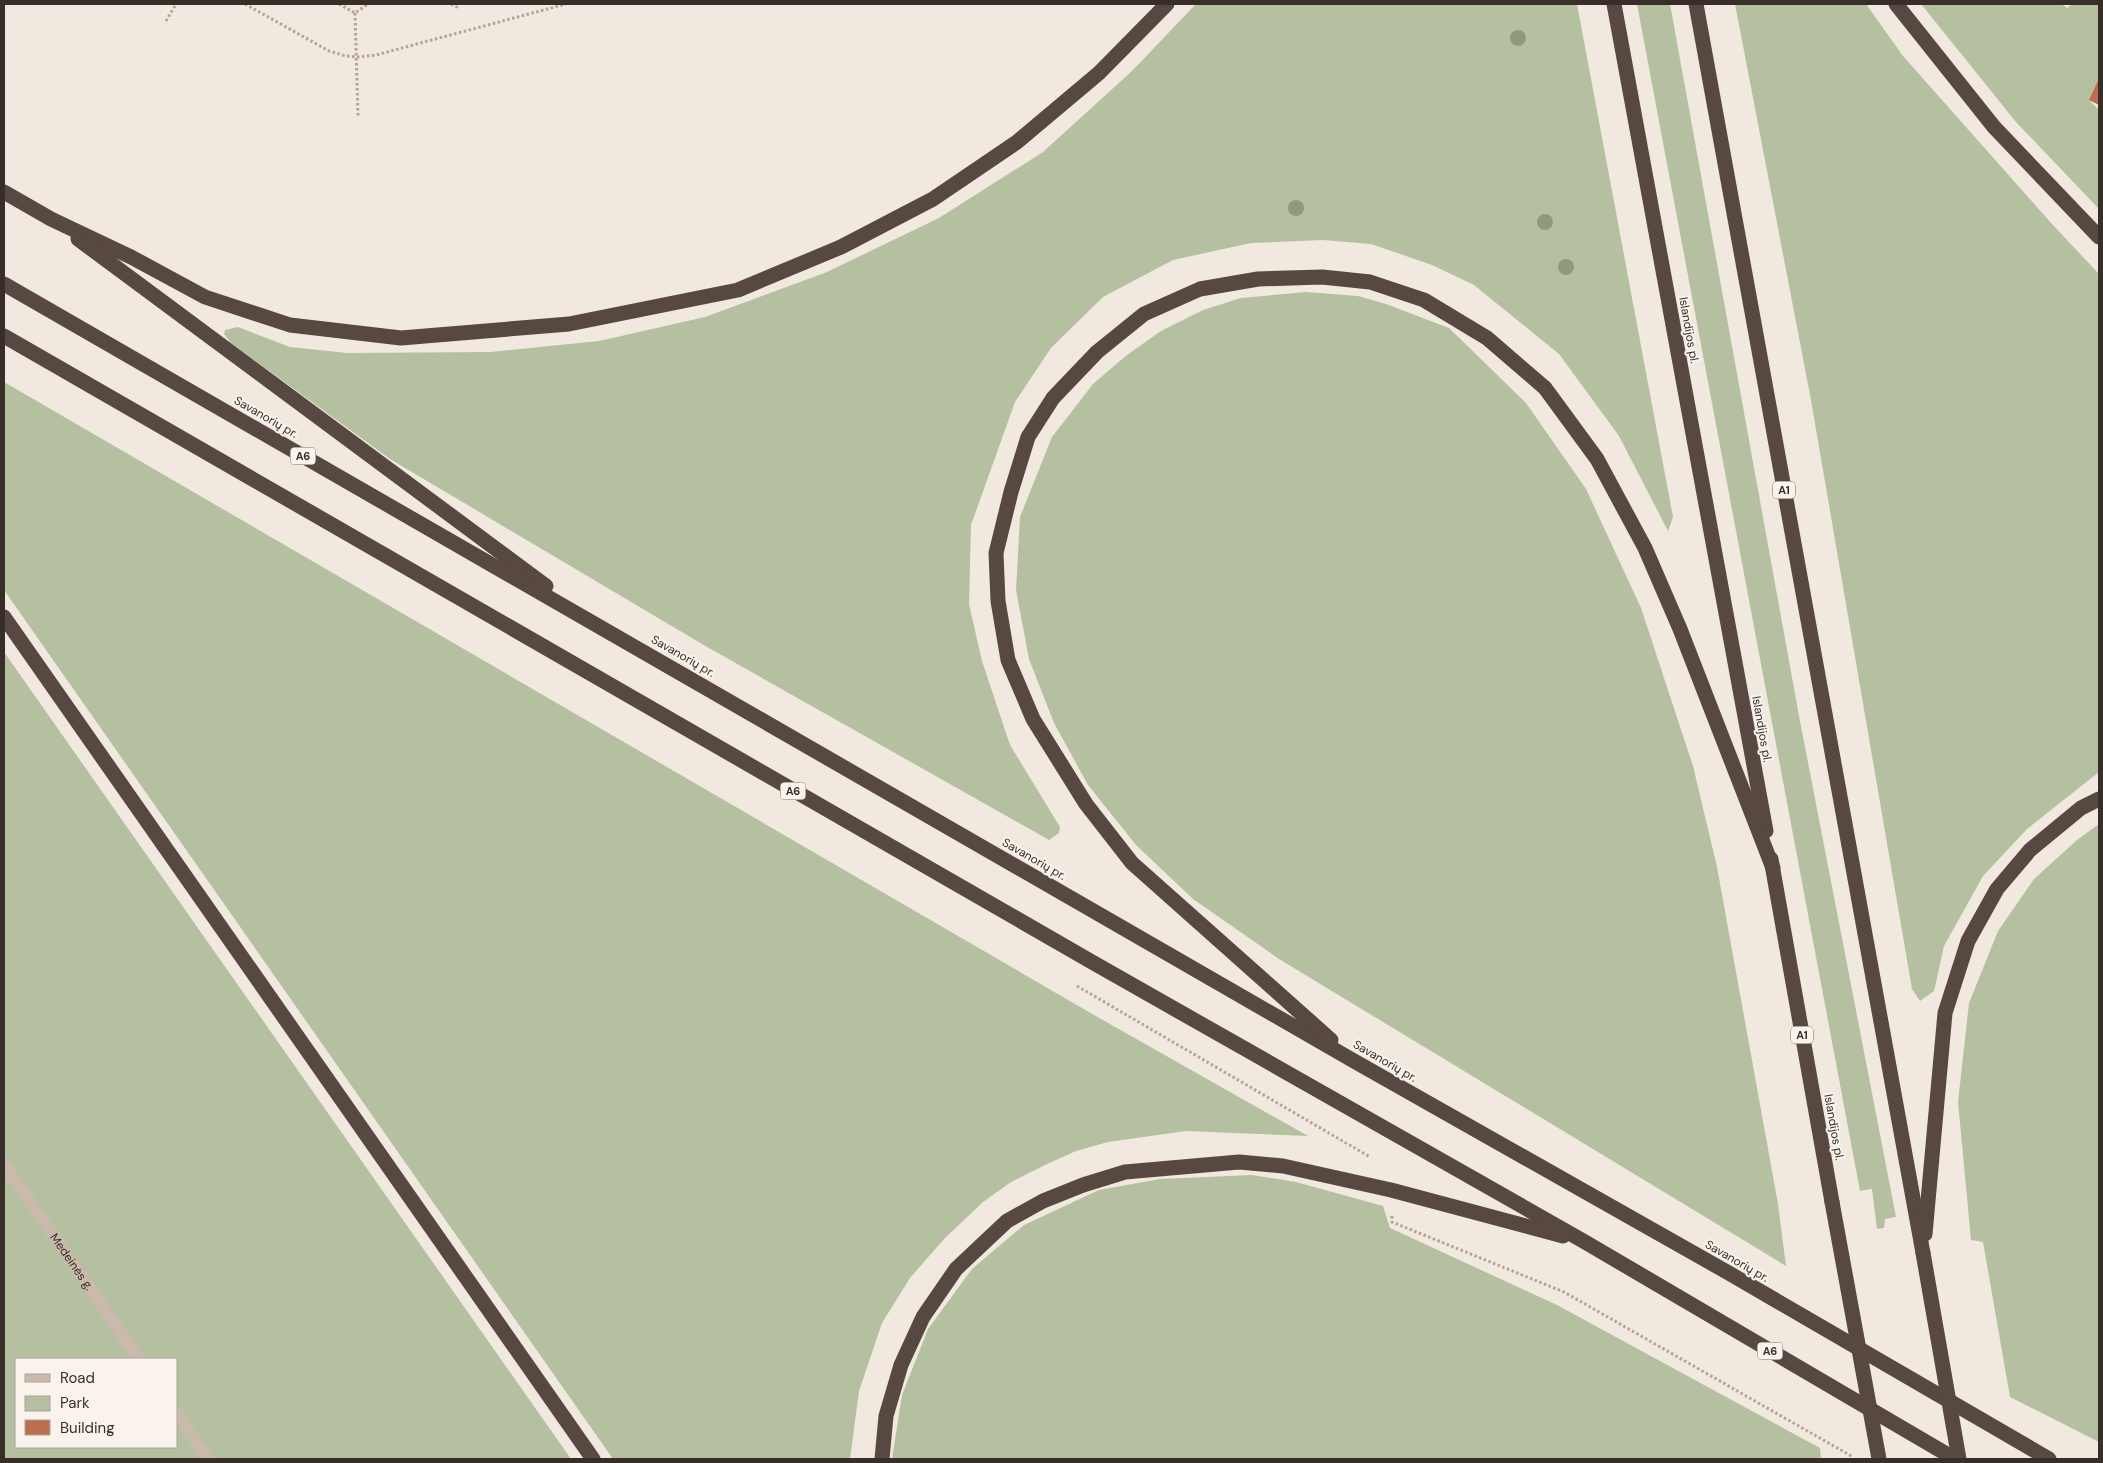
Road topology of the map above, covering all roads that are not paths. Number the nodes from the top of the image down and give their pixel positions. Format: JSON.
{"nodes":[{"id":1,"x":1167,"y":4,"type":"edge"},
{"id":2,"x":1614,"y":4,"type":"edge"},
{"id":3,"x":1696,"y":4,"type":"edge"},
{"id":4,"x":1896,"y":4,"type":"edge"},
{"id":5,"x":4,"y":192,"type":"edge"},
{"id":6,"x":51,"y":219,"type":"junction"},
{"id":7,"x":2099,"y":237,"type":"edge"},
{"id":8,"x":4,"y":284,"type":"edge"},
{"id":9,"x":4,"y":336,"type":"edge"},
{"id":10,"x":4,"y":617,"type":"edge"},
{"id":11,"x":603,"y":628,"type":"junction"},
{"id":12,"x":2099,"y":799,"type":"edge"},
{"id":13,"x":1773,"y":868,"type":"junction"},
{"id":14,"x":1354,"y":1061,"type":"junction"},
{"id":15,"x":4,"y":1164,"type":"edge"},
{"id":16,"x":1585,"y":1242,"type":"junction"},
{"id":17,"x":1923,"y":1253,"type":"junction"},
{"id":18,"x":138,"y":1358,"type":"edge"},
{"id":19,"x":178,"y":1417,"type":"edge"},
{"id":20,"x":208,"y":1459,"type":"edge"},
{"id":21,"x":593,"y":1459,"type":"edge"},
{"id":22,"x":882,"y":1459,"type":"edge"},
{"id":23,"x":1878,"y":1459,"type":"edge"},
{"id":24,"x":1955,"y":1459,"type":"edge"},
{"id":25,"x":1959,"y":1459,"type":"edge"},
{"id":26,"x":2049,"y":1459,"type":"edge"}],
"edges":[{"from":1,"to":6,"type":"highway"},
{"from":2,"to":13,"type":"highway","name":"Islandijos pl.","number":"A1"},
{"from":3,"to":17,"type":"highway","number":"A1"},
{"from":4,"to":7,"type":"highway"},
{"from":5,"to":6,"type":"highway"},
{"from":6,"to":11,"type":"highway"},
{"from":8,"to":11,"type":"highway","name":"Savanorių pr.","number":"A6"},
{"from":9,"to":16,"type":"highway","number":"A6"},
{"from":10,"to":21,"type":"highway"},
{"from":11,"to":14,"type":"highway","name":"Savanorių pr.","number":"A6"},
{"from":12,"to":17,"type":"highway"},
{"from":13,"to":14,"type":"highway"},
{"from":13,"to":23,"type":"highway","name":"Islandijos pl.","number":"A1","bridge":true},
{"from":14,"to":26,"type":"highway","name":"Savanorių pr.","number":"A6"},
{"from":15,"to":18,"type":"street","name":"Medeinės g."},
{"from":16,"to":22,"type":"highway"},
{"from":16,"to":24,"type":"highway","number":"A6"},
{"from":17,"to":25,"type":"highway","number":"A1","bridge":true},
{"from":19,"to":20,"type":"street"}]}
